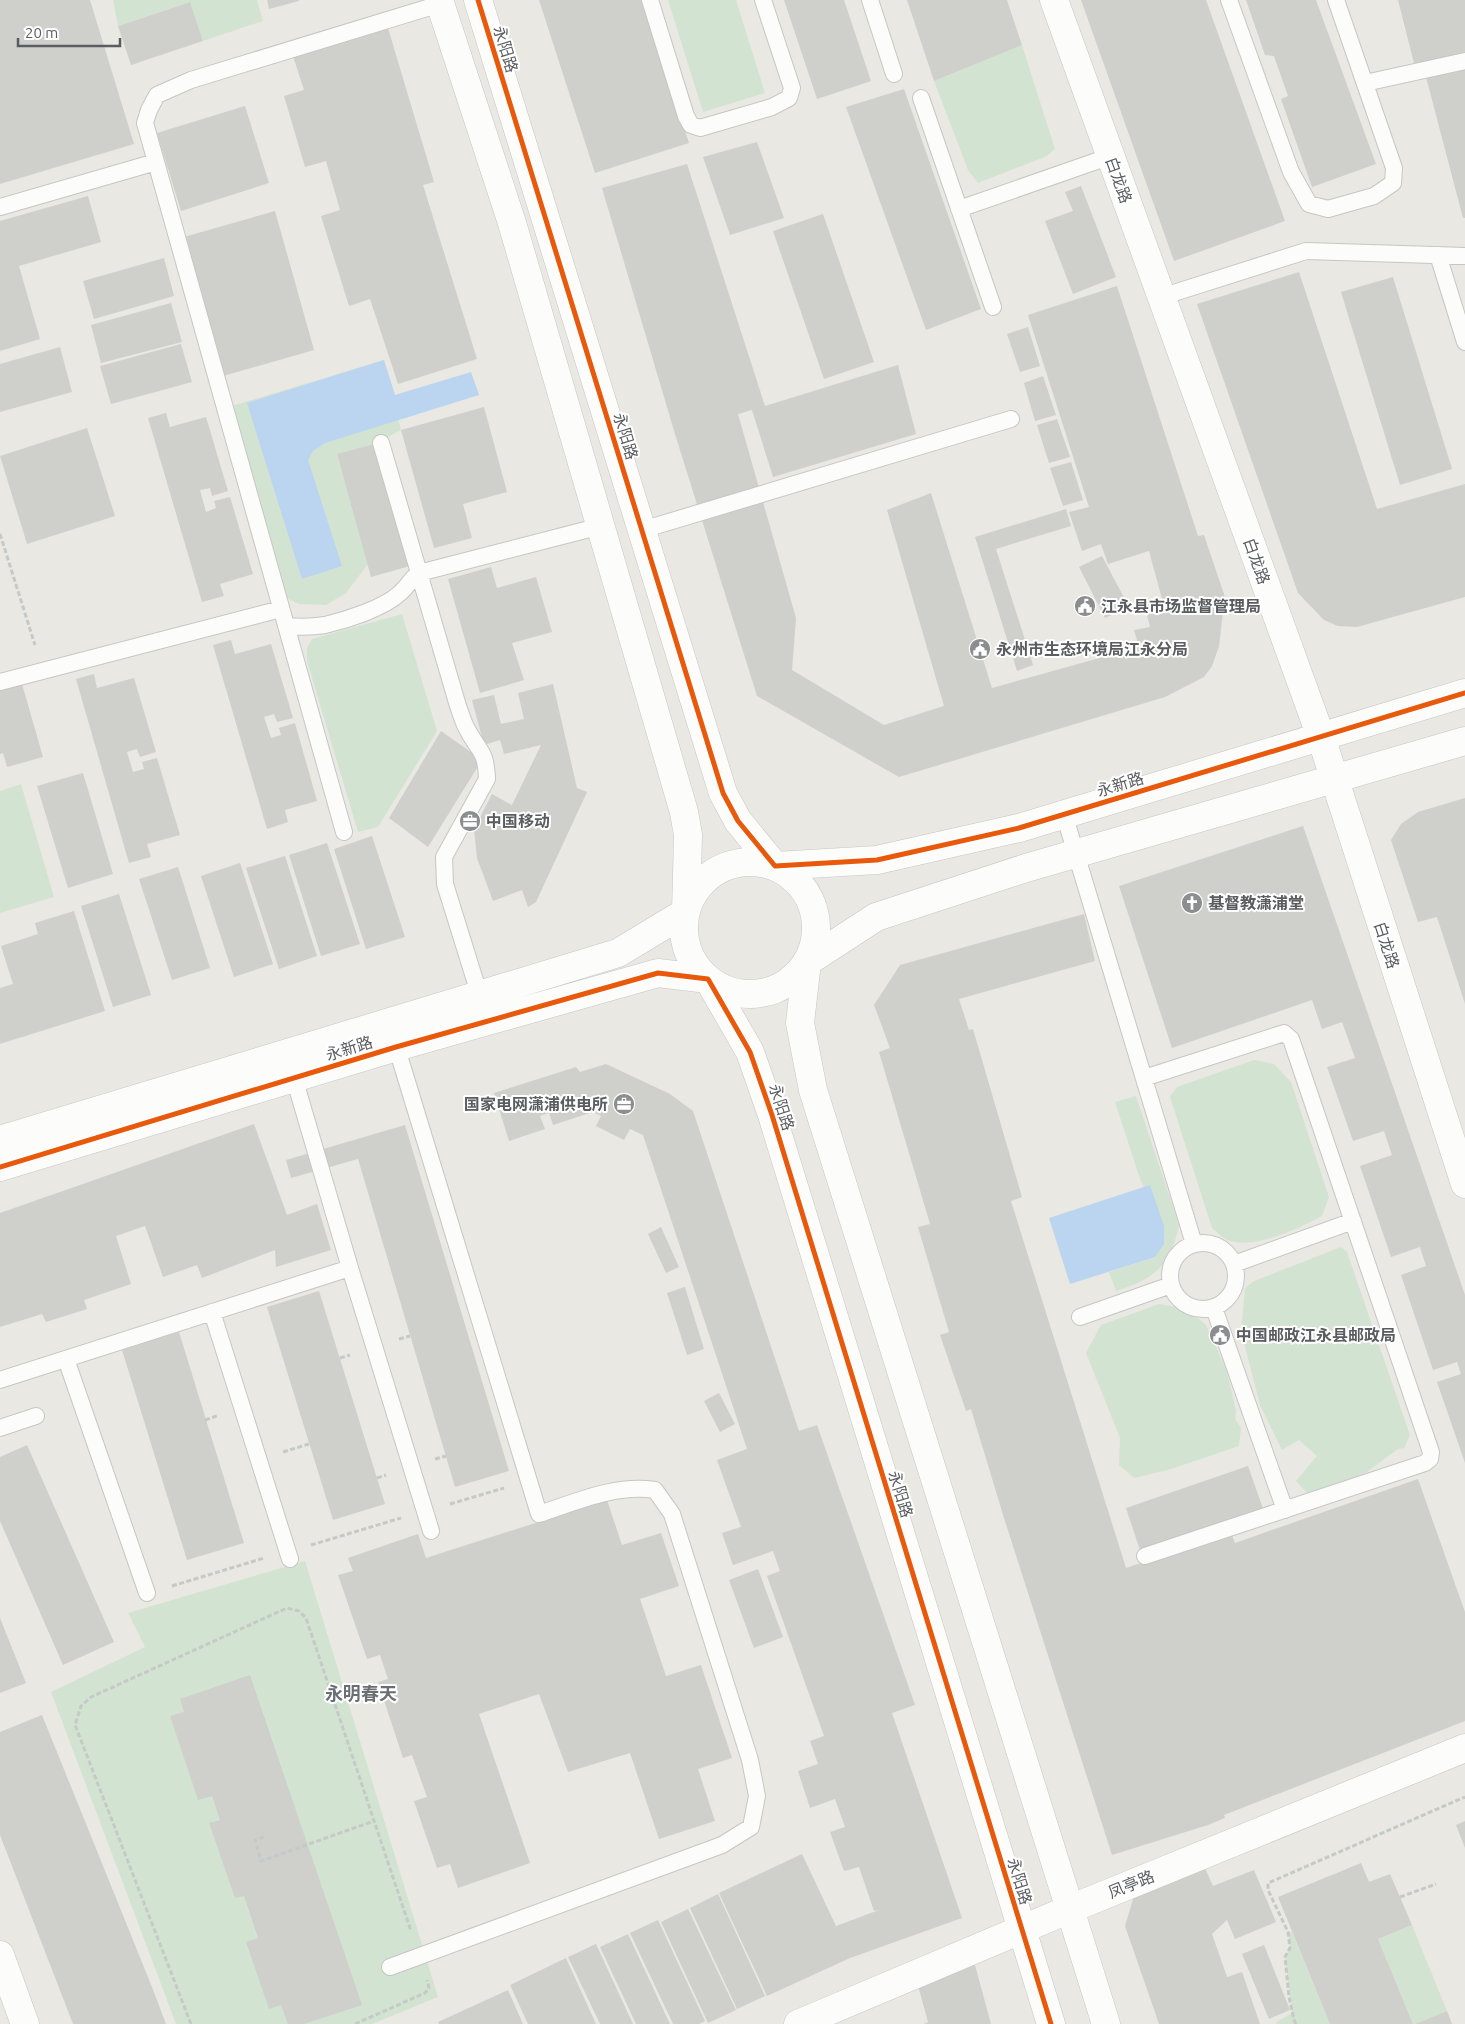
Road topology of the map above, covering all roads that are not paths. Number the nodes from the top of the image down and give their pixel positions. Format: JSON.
{"nodes":[{"id":1,"x":478,"y":0,"type":"edge"},
{"id":2,"x":650,"y":0,"type":"edge"},
{"id":3,"x":764,"y":0,"type":"edge"},
{"id":4,"x":870,"y":0,"type":"edge"},
{"id":5,"x":1054,"y":0,"type":"edge"},
{"id":6,"x":1229,"y":0,"type":"edge"},
{"id":7,"x":1336,"y":0,"type":"edge"},
{"id":8,"x":440,"y":2,"type":"edge"},
{"id":9,"x":1465,"y":61,"type":"edge"},
{"id":10,"x":894,"y":74,"type":"dead end"},
{"id":11,"x":1366,"y":83,"type":"junction"},
{"id":12,"x":921,"y":98,"type":"dead end"},
{"id":13,"x":1110,"y":156,"type":"junction"},
{"id":14,"x":156,"y":162,"type":"junction"},
{"id":15,"x":0,"y":207,"type":"edge"},
{"id":16,"x":959,"y":209,"type":"junction"},
{"id":17,"x":1438,"y":255,"type":"junction"},
{"id":18,"x":1465,"y":256,"type":"edge"},
{"id":19,"x":1161,"y":296,"type":"junction"},
{"id":20,"x":993,"y":307,"type":"dead end"},
{"id":21,"x":1465,"y":342,"type":"edge"},
{"id":22,"x":1011,"y":419,"type":"dead end"},
{"id":23,"x":381,"y":443,"type":"dead end"},
{"id":24,"x":601,"y":526,"type":"junction"},
{"id":25,"x":642,"y":530,"type":"junction"},
{"id":26,"x":419,"y":573,"type":"junction"},
{"id":27,"x":281,"y":609,"type":"junction"},
{"id":28,"x":286,"y":626,"type":"junction"},
{"id":29,"x":0,"y":682,"type":"edge"},
{"id":30,"x":1465,"y":693,"type":"edge"},
{"id":31,"x":1320,"y":737,"type":"junction"},
{"id":32,"x":1465,"y":741,"type":"edge"},
{"id":33,"x":1333,"y":779,"type":"junction"},
{"id":34,"x":1064,"y":814,"type":"junction"},
{"id":35,"x":344,"y":832,"type":"dead end"},
{"id":36,"x":1077,"y":853,"type":"junction"},
{"id":37,"x":775,"y":866,"type":"junction"},
{"id":38,"x":686,"y":912,"type":"junction"},
{"id":39,"x":807,"y":962,"type":"junction"},
{"id":40,"x":708,"y":979,"type":"junction"},
{"id":41,"x":479,"y":995,"type":"junction"},
{"id":42,"x":488,"y":1021,"type":"junction"},
{"id":43,"x":393,"y":1035,"type":"junction"},
{"id":44,"x":290,"y":1065,"type":"junction"},
{"id":45,"x":1144,"y":1078,"type":"junction"},
{"id":46,"x":0,"y":1140,"type":"edge"},
{"id":47,"x":0,"y":1167,"type":"edge"},
{"id":48,"x":1465,"y":1184,"type":"edge"},
{"id":49,"x":1353,"y":1220,"type":"junction"},
{"id":50,"x":1194,"y":1244,"type":"junction"},
{"id":51,"x":1234,"y":1264,"type":"junction"},
{"id":52,"x":350,"y":1268,"type":"junction"},
{"id":53,"x":1172,"y":1285,"type":"junction"},
{"id":54,"x":1214,"y":1308,"type":"junction"},
{"id":55,"x":212,"y":1312,"type":"junction"},
{"id":56,"x":1080,"y":1317,"type":"dead end"},
{"id":57,"x":66,"y":1359,"type":"junction"},
{"id":58,"x":0,"y":1380,"type":"edge"},
{"id":59,"x":36,"y":1416,"type":"dead end"},
{"id":60,"x":0,"y":1428,"type":"edge"},
{"id":61,"x":1285,"y":1510,"type":"junction"},
{"id":62,"x":431,"y":1531,"type":"dead end"},
{"id":63,"x":289,"y":1555,"type":"road end"},
{"id":64,"x":1145,"y":1556,"type":"dead end"},
{"id":65,"x":147,"y":1593,"type":"road end"},
{"id":66,"x":1465,"y":1748,"type":"edge"},
{"id":67,"x":1070,"y":1909,"type":"junction"},
{"id":68,"x":1022,"y":1930,"type":"junction"},
{"id":69,"x":0,"y":1955,"type":"edge"},
{"id":70,"x":390,"y":1967,"type":"dead end"},
{"id":71,"x":25,"y":2024,"type":"edge"},
{"id":72,"x":798,"y":2024,"type":"edge"},
{"id":73,"x":1051,"y":2024,"type":"edge"},
{"id":74,"x":1106,"y":2024,"type":"edge"}],
"edges":[{"from":1,"to":25,"type":"street","name":"永阳路"},
{"from":2,"to":3,"type":"lane"},
{"from":4,"to":10,"type":"lane"},
{"from":5,"to":13,"type":"street","name":"白龙路"},
{"from":6,"to":11,"type":"lane"},
{"from":7,"to":11,"type":"lane"},
{"from":8,"to":14,"type":"lane"},
{"from":8,"to":24,"type":"street"},
{"from":9,"to":11,"type":"lane"},
{"from":12,"to":16,"type":"lane"},
{"from":13,"to":16,"type":"lane"},
{"from":13,"to":19,"type":"street","name":"白龙路"},
{"from":14,"to":15,"type":"lane"},
{"from":14,"to":27,"type":"lane"},
{"from":16,"to":20,"type":"lane"},
{"from":17,"to":18,"type":"lane"},
{"from":17,"to":19,"type":"lane"},
{"from":17,"to":21,"type":"lane"},
{"from":19,"to":31,"type":"street","name":"白龙路"},
{"from":22,"to":25,"type":"lane"},
{"from":23,"to":26,"type":"lane"},
{"from":24,"to":26,"type":"lane"},
{"from":24,"to":38,"type":"street"},
{"from":25,"to":37,"type":"street","name":"永阳路"},
{"from":26,"to":28,"type":"lane"},
{"from":26,"to":41,"type":"lane"},
{"from":27,"to":28,"type":"lane"},
{"from":27,"to":29,"type":"lane"},
{"from":28,"to":35,"type":"lane"},
{"from":30,"to":31,"type":"street","name":"永新路"},
{"from":31,"to":33,"type":"street","name":"白龙路"},
{"from":31,"to":34,"type":"street","name":"永新路"},
{"from":32,"to":33,"type":"street"},
{"from":33,"to":36,"type":"street"},
{"from":33,"to":48,"type":"street","name":"白龙路"},
{"from":34,"to":36,"type":"lane"},
{"from":34,"to":37,"type":"street","name":"永新路"},
{"from":36,"to":39,"type":"street"},
{"from":36,"to":45,"type":"lane"},
{"from":37,"to":38,"type":"street"},
{"from":37,"to":39,"type":"street"},
{"from":38,"to":40,"type":"street"},
{"from":38,"to":41,"type":"street","name":"永新路"},
{"from":39,"to":40,"type":"street"},
{"from":39,"to":67,"type":"street"},
{"from":40,"to":42,"type":"street","name":"永新路"},
{"from":40,"to":68,"type":"street","name":"永阳路"},
{"from":41,"to":42,"type":"lane"},
{"from":41,"to":43,"type":"street","name":"永新路"},
{"from":42,"to":43,"type":"street","name":"永新路"},
{"from":43,"to":44,"type":"street","name":"永新路"},
{"from":43,"to":70,"type":"lane"},
{"from":44,"to":46,"type":"street","name":"永新路"},
{"from":44,"to":47,"type":"street","name":"永新路"},
{"from":44,"to":52,"type":"lane"},
{"from":45,"to":49,"type":"lane"},
{"from":45,"to":50,"type":"lane"},
{"from":49,"to":51,"type":"lane"},
{"from":49,"to":61,"type":"lane"},
{"from":50,"to":51,"type":"lane"},
{"from":50,"to":53,"type":"lane"},
{"from":51,"to":54,"type":"lane"},
{"from":52,"to":55,"type":"lane"},
{"from":52,"to":62,"type":"lane"},
{"from":53,"to":54,"type":"lane"},
{"from":53,"to":56,"type":"lane"},
{"from":54,"to":61,"type":"lane"},
{"from":55,"to":57,"type":"lane"},
{"from":55,"to":63,"type":"lane"},
{"from":57,"to":58,"type":"lane"},
{"from":57,"to":65,"type":"lane"},
{"from":59,"to":60,"type":"lane"},
{"from":61,"to":64,"type":"lane"},
{"from":66,"to":67,"type":"street","name":"凤亭路"},
{"from":67,"to":68,"type":"street","name":"凤亭路"},
{"from":67,"to":74,"type":"street"},
{"from":68,"to":72,"type":"street","name":"凤亭路"},
{"from":68,"to":73,"type":"street","name":"永阳路"},
{"from":69,"to":71,"type":"street"}]}
